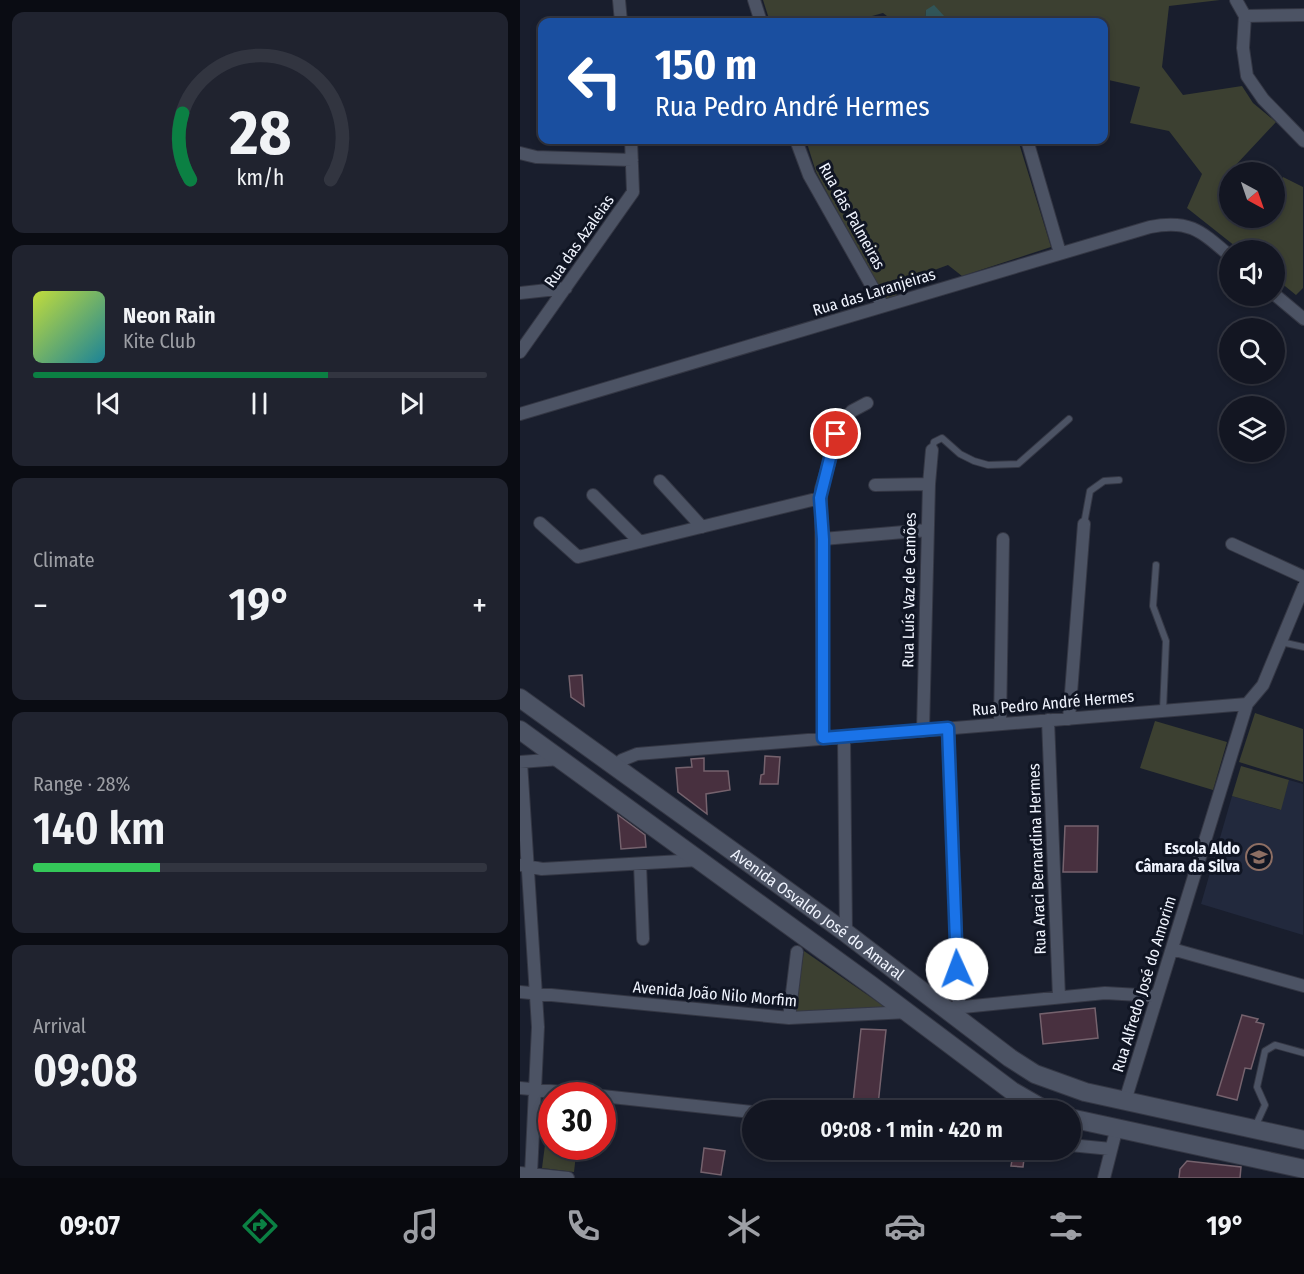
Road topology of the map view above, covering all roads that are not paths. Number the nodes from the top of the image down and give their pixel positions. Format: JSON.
{"nodes":[{"id":1,"x":619,"y":0,"type":"edge"},
{"id":2,"x":754,"y":0,"type":"edge"},
{"id":3,"x":1236,"y":0,"type":"edge"},
{"id":4,"x":1303,"y":15,"type":"edge"},
{"id":5,"x":1245,"y":16,"type":"junction"},
{"id":6,"x":621,"y":18,"type":"edge"},
{"id":7,"x":760,"y":18,"type":"edge"},
{"id":8,"x":1303,"y":141,"type":"edge"},
{"id":9,"x":631,"y":144,"type":"edge"},
{"id":10,"x":797,"y":144,"type":"edge"},
{"id":11,"x":1028,"y":144,"type":"edge"},
{"id":12,"x":520,"y":153,"type":"edge"},
{"id":13,"x":632,"y":160,"type":"junction"},
{"id":14,"x":1219,"y":246,"type":"edge"},
{"id":15,"x":1060,"y":253,"type":"junction"},
{"id":16,"x":566,"y":288,"type":"junction"},
{"id":17,"x":520,"y":293,"type":"edge"},
{"id":18,"x":1285,"y":303,"type":"edge"},
{"id":19,"x":883,"y":306,"type":"junction"},
{"id":20,"x":1303,"y":319,"type":"edge"},
{"id":21,"x":520,"y":352,"type":"edge"},
{"id":22,"x":867,"y":403,"type":"dead end"},
{"id":23,"x":520,"y":414,"type":"edge"},
{"id":24,"x":1069,"y":420,"type":"dead end"},
{"id":25,"x":932,"y":450,"type":"joint"},
{"id":26,"x":1119,"y":480,"type":"dead end"},
{"id":27,"x":660,"y":481,"type":"dead end"},
{"id":28,"x":929,"y":484,"type":"junction"},
{"id":29,"x":875,"y":485,"type":"dead end"},
{"id":30,"x":593,"y":495,"type":"dead end"},
{"id":31,"x":820,"y":498,"type":"junction"},
{"id":32,"x":540,"y":523,"type":"dead end"},
{"id":33,"x":1084,"y":524,"type":"joint"},
{"id":34,"x":702,"y":526,"type":"junction"},
{"id":35,"x":927,"y":530,"type":"junction"},
{"id":36,"x":823,"y":539,"type":"junction"},
{"id":37,"x":1003,"y":539,"type":"dead end"},
{"id":38,"x":640,"y":542,"type":"junction"},
{"id":39,"x":1232,"y":544,"type":"dead end"},
{"id":40,"x":1156,"y":565,"type":"dead end"},
{"id":41,"x":1303,"y":577,"type":"edge"},
{"id":42,"x":1303,"y":586,"type":"edge"},
{"id":43,"x":1280,"y":642,"type":"junction"},
{"id":44,"x":1303,"y":647,"type":"edge"},
{"id":45,"x":520,"y":699,"type":"edge"},
{"id":46,"x":1247,"y":704,"type":"junction"},
{"id":47,"x":1164,"y":711,"type":"junction"},
{"id":48,"x":1069,"y":719,"type":"junction"},
{"id":49,"x":1048,"y":720,"type":"junction"},
{"id":50,"x":1000,"y":724,"type":"junction"},
{"id":51,"x":948,"y":728,"type":"junction"},
{"id":52,"x":520,"y":730,"type":"edge"},
{"id":53,"x":922,"y":730,"type":"junction"},
{"id":54,"x":844,"y":737,"type":"junction"},
{"id":55,"x":823,"y":738,"type":"junction"},
{"id":56,"x":560,"y":759,"type":"junction"},
{"id":57,"x":521,"y":762,"type":"edge"},
{"id":58,"x":615,"y":768,"type":"junction"},
{"id":59,"x":591,"y":781,"type":"junction"},
{"id":60,"x":682,"y":817,"type":"junction"},
{"id":61,"x":667,"y":837,"type":"junction"},
{"id":62,"x":700,"y":860,"type":"junction"},
{"id":63,"x":640,"y":864,"type":"junction"},
{"id":64,"x":524,"y":866,"type":"edge"},
{"id":65,"x":846,"y":933,"type":"junction"},
{"id":66,"x":643,"y":939,"type":"dead end"},
{"id":67,"x":1172,"y":949,"type":"junction"},
{"id":68,"x":797,"y":952,"type":"dead end"},
{"id":69,"x":1303,"y":986,"type":"edge"},
{"id":70,"x":520,"y":992,"type":"edge"},
{"id":71,"x":535,"y":993,"type":"junction"},
{"id":72,"x":1158,"y":996,"type":"junction"},
{"id":73,"x":1059,"y":997,"type":"junction"},
{"id":74,"x":952,"y":1008,"type":"junction"},
{"id":75,"x":908,"y":1012,"type":"junction"},
{"id":76,"x":789,"y":1018,"type":"junction"},
{"id":77,"x":1303,"y":1053,"type":"edge"},
{"id":78,"x":520,"y":1088,"type":"edge"},
{"id":79,"x":537,"y":1089,"type":"junction"},
{"id":80,"x":616,"y":1097,"type":"edge"},
{"id":81,"x":1028,"y":1100,"type":"edge"},
{"id":82,"x":1125,"y":1101,"type":"junction"},
{"id":83,"x":742,"y":1111,"type":"edge"},
{"id":84,"x":1081,"y":1120,"type":"edge"},
{"id":85,"x":1117,"y":1127,"type":"junction"},
{"id":86,"x":1254,"y":1131,"type":"junction"},
{"id":87,"x":1303,"y":1138,"type":"edge"},
{"id":88,"x":1081,"y":1146,"type":"edge"},
{"id":89,"x":1111,"y":1149,"type":"junction"},
{"id":90,"x":1300,"y":1170,"type":"edge"},
{"id":91,"x":526,"y":1174,"type":"edge"},
{"id":92,"x":568,"y":1178,"type":"edge"},
{"id":93,"x":1104,"y":1178,"type":"edge"}],
"edges":[{"from":1,"to":6,"type":"street"},
{"from":2,"to":7,"type":"street"},
{"from":3,"to":5,"type":"street"},
{"from":4,"to":5,"type":"street"},
{"from":5,"to":8,"type":"street"},
{"from":9,"to":13,"type":"street","name":"Rua das Azaleias"},
{"from":10,"to":19,"type":"street","name":"Rua das Palmeiras"},
{"from":11,"to":15,"type":"street"},
{"from":12,"to":13,"type":"street"},
{"from":13,"to":16,"type":"street","name":"Rua das Azaleias"},
{"from":14,"to":15,"type":"street","name":"Rua das Laranjeiras"},
{"from":15,"to":19,"type":"street","name":"Rua das Laranjeiras"},
{"from":16,"to":17,"type":"street"},
{"from":16,"to":21,"type":"street","name":"Rua das Azaleias"},
{"from":18,"to":20,"type":"street"},
{"from":19,"to":23,"type":"street","name":"Rua das Laranjeiras"},
{"from":22,"to":31,"type":"street"},
{"from":24,"to":25,"type":"lane"},
{"from":25,"to":28,"type":"street","name":"Rua Luís Vaz de Camões"},
{"from":26,"to":33,"type":"lane"},
{"from":27,"to":34,"type":"street"},
{"from":28,"to":29,"type":"street"},
{"from":28,"to":35,"type":"street","name":"Rua Luís Vaz de Camões"},
{"from":30,"to":38,"type":"street"},
{"from":31,"to":34,"type":"street"},
{"from":31,"to":36,"type":"street"},
{"from":32,"to":38,"type":"street"},
{"from":33,"to":48,"type":"street"},
{"from":34,"to":38,"type":"street"},
{"from":35,"to":36,"type":"street"},
{"from":35,"to":53,"type":"street","name":"Rua Luís Vaz de Camões"},
{"from":36,"to":55,"type":"street"},
{"from":37,"to":50,"type":"street"},
{"from":39,"to":41,"type":"street"},
{"from":40,"to":47,"type":"lane"},
{"from":42,"to":43,"type":"street","name":"Rua Alfredo José do Amorim"},
{"from":43,"to":44,"type":"lane"},
{"from":43,"to":46,"type":"street","name":"Rua Alfredo José do Amorim"},
{"from":45,"to":58,"type":"main road","name":"Avenida Osvaldo José do Amaral"},
{"from":46,"to":47,"type":"street","name":"Rua Pedro André Hermes"},
{"from":46,"to":67,"type":"street","name":"Rua Alfredo José do Amorim"},
{"from":47,"to":48,"type":"street","name":"Rua Pedro André Hermes"},
{"from":48,"to":49,"type":"street","name":"Rua Pedro André Hermes"},
{"from":49,"to":50,"type":"street","name":"Rua Pedro André Hermes"},
{"from":49,"to":73,"type":"street","name":"Rua Araci Bernardina Hermes"},
{"from":50,"to":51,"type":"street","name":"Rua Pedro André Hermes"},
{"from":51,"to":53,"type":"street","name":"Rua Pedro André Hermes"},
{"from":51,"to":74,"type":"street"},
{"from":52,"to":56,"type":"main road","name":"Avenida Osvaldo José do Amaral"},
{"from":53,"to":54,"type":"street","name":"Rua Pedro André Hermes"},
{"from":54,"to":55,"type":"street","name":"Rua Pedro André Hermes"},
{"from":54,"to":65,"type":"street"},
{"from":55,"to":58,"type":"street","name":"Rua Pedro André Hermes"},
{"from":56,"to":57,"type":"street"},
{"from":56,"to":59,"type":"main road","name":"Avenida Osvaldo José do Amaral"},
{"from":57,"to":64,"type":"street"},
{"from":58,"to":59,"type":"main road"},
{"from":58,"to":60,"type":"main road","name":"Avenida Osvaldo José do Amaral"},
{"from":59,"to":61,"type":"main road","name":"Avenida Osvaldo José do Amaral"},
{"from":60,"to":61,"type":"main road"},
{"from":60,"to":65,"type":"main road","name":"Avenida Osvaldo José do Amaral"},
{"from":61,"to":62,"type":"main road","name":"Avenida Osvaldo José do Amaral"},
{"from":62,"to":63,"type":"street"},
{"from":62,"to":75,"type":"main road","name":"Avenida Osvaldo José do Amaral"},
{"from":63,"to":64,"type":"street"},
{"from":63,"to":66,"type":"street"},
{"from":64,"to":71,"type":"street"},
{"from":65,"to":74,"type":"main road","name":"Avenida Osvaldo José do Amaral"},
{"from":67,"to":69,"type":"street"},
{"from":67,"to":72,"type":"street","name":"Rua Alfredo José do Amorim"},
{"from":68,"to":76,"type":"street"},
{"from":70,"to":71,"type":"street","name":"Avenida João Nilo Morfim"},
{"from":71,"to":76,"type":"street","name":"Avenida João Nilo Morfim"},
{"from":71,"to":79,"type":"street"},
{"from":72,"to":73,"type":"street"},
{"from":72,"to":82,"type":"street","name":"Rua Alfredo José do Amorim"},
{"from":73,"to":74,"type":"street"},
{"from":74,"to":82,"type":"main road","name":"Avenida Osvaldo José do Amaral"},
{"from":75,"to":76,"type":"street","name":"Avenida João Nilo Morfim"},
{"from":75,"to":81,"type":"main road","name":"Avenida Osvaldo José do Amaral"},
{"from":77,"to":86,"type":"lane"},
{"from":78,"to":79,"type":"street"},
{"from":79,"to":91,"type":"street"},
{"from":80,"to":83,"type":"street"},
{"from":82,"to":86,"type":"main road","name":"Avenida Osvaldo José do Amaral"},
{"from":84,"to":85,"type":"main road"},
{"from":85,"to":89,"type":"street"},
{"from":85,"to":90,"type":"main road"},
{"from":86,"to":87,"type":"main road","name":"Avenida Osvaldo José do Amaral"},
{"from":87,"to":90,"type":"main road"},
{"from":88,"to":89,"type":"street"},
{"from":89,"to":93,"type":"street"},
{"from":91,"to":92,"type":"street"}]}
